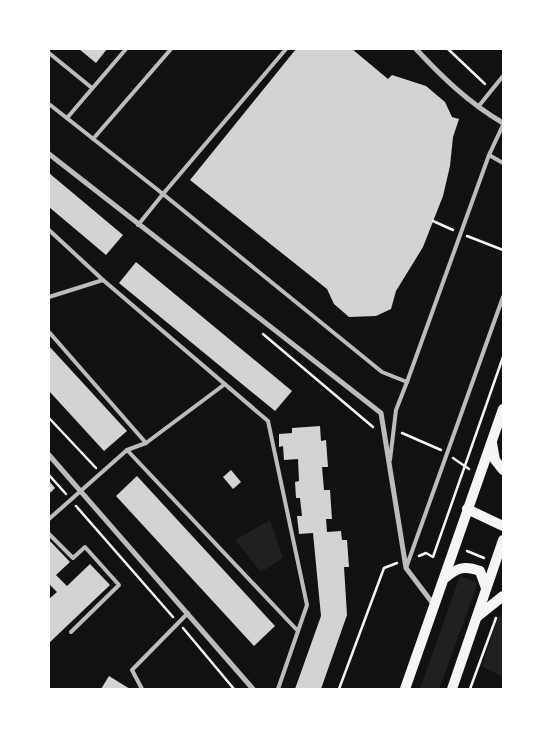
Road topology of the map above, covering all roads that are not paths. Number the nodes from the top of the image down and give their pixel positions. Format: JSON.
{"nodes":[{"id":1,"x":126,"y":49,"type":"edge"},
{"id":2,"x":171,"y":49,"type":"edge"},
{"id":3,"x":286,"y":49,"type":"edge"},
{"id":4,"x":416,"y":49,"type":"edge"},
{"id":5,"x":49,"y":53,"type":"edge"},
{"id":6,"x":503,"y":76,"type":"edge"},
{"id":7,"x":92,"y":88,"type":"junction"},
{"id":8,"x":49,"y":104,"type":"edge"},
{"id":9,"x":477,"y":107,"type":"junction"},
{"id":10,"x":66,"y":118,"type":"junction"},
{"id":11,"x":503,"y":124,"type":"edge"},
{"id":12,"x":93,"y":139,"type":"junction"},
{"id":13,"x":49,"y":154,"type":"edge"},
{"id":14,"x":489,"y":155,"type":"junction"},
{"id":15,"x":503,"y":163,"type":"edge"},
{"id":16,"x":163,"y":194,"type":"junction"},
{"id":17,"x":138,"y":225,"type":"junction"},
{"id":18,"x":49,"y":230,"type":"edge"},
{"id":19,"x":103,"y":280,"type":"junction"},
{"id":20,"x":49,"y":297,"type":"edge"},
{"id":21,"x":503,"y":297,"type":"edge"},
{"id":22,"x":49,"y":332,"type":"edge"},
{"id":23,"x":407,"y":382,"type":"junction"},
{"id":24,"x":225,"y":384,"type":"junction"},
{"id":25,"x":503,"y":409,"type":"edge"},
{"id":26,"x":492,"y":442,"type":"junction"},
{"id":27,"x":146,"y":443,"type":"junction"},
{"id":28,"x":127,"y":450,"type":"junction"},
{"id":29,"x":49,"y":455,"type":"edge"},
{"id":30,"x":503,"y":470,"type":"edge"},
{"id":31,"x":389,"y":472,"type":"junction"},
{"id":32,"x":80,"y":490,"type":"junction"},
{"id":33,"x":468,"y":509,"type":"junction"},
{"id":34,"x":49,"y":519,"type":"edge"},
{"id":35,"x":503,"y":526,"type":"edge"},
{"id":36,"x":49,"y":534,"type":"edge"},
{"id":37,"x":503,"y":540,"type":"edge"},
{"id":38,"x":407,"y":560,"type":"junction"},
{"id":39,"x":444,"y":579,"type":"junction"},
{"id":40,"x":486,"y":589,"type":"junction"},
{"id":41,"x":503,"y":596,"type":"edge"},
{"id":42,"x":435,"y":606,"type":"junction"},
{"id":43,"x":188,"y":613,"type":"junction"},
{"id":44,"x":478,"y":616,"type":"junction"},
{"id":45,"x":297,"y":630,"type":"junction"},
{"id":46,"x":71,"y":632,"type":"dead end"},
{"id":47,"x":142,"y":689,"type":"edge"},
{"id":48,"x":252,"y":689,"type":"edge"},
{"id":49,"x":278,"y":689,"type":"edge"},
{"id":50,"x":405,"y":689,"type":"edge"},
{"id":51,"x":452,"y":689,"type":"edge"}],
"edges":[{"from":1,"to":7,"type":"lane"},
{"from":2,"to":12,"type":"lane"},
{"from":3,"to":16,"type":"lane"},
{"from":4,"to":9,"type":"street"},
{"from":5,"to":7,"type":"lane"},
{"from":6,"to":9,"type":"lane"},
{"from":7,"to":10,"type":"lane"},
{"from":8,"to":10,"type":"lane"},
{"from":9,"to":11,"type":"street"},
{"from":10,"to":12,"type":"lane"},
{"from":11,"to":14,"type":"lane"},
{"from":12,"to":16,"type":"lane"},
{"from":13,"to":17,"type":"street"},
{"from":14,"to":15,"type":"lane"},
{"from":14,"to":23,"type":"lane"},
{"from":16,"to":17,"type":"lane"},
{"from":16,"to":23,"type":"lane"},
{"from":17,"to":31,"type":"street"},
{"from":18,"to":19,"type":"lane"},
{"from":19,"to":20,"type":"lane"},
{"from":19,"to":24,"type":"lane"},
{"from":21,"to":38,"type":"lane"},
{"from":22,"to":27,"type":"lane"},
{"from":23,"to":31,"type":"lane"},
{"from":24,"to":27,"type":"lane"},
{"from":24,"to":45,"type":"lane"},
{"from":25,"to":26,"type":"main road"},
{"from":26,"to":30,"type":"main road"},
{"from":26,"to":33,"type":"main road"},
{"from":27,"to":28,"type":"lane"},
{"from":28,"to":32,"type":"lane"},
{"from":28,"to":45,"type":"lane"},
{"from":29,"to":32,"type":"street"},
{"from":31,"to":38,"type":"street"},
{"from":32,"to":34,"type":"lane"},
{"from":32,"to":43,"type":"street"},
{"from":33,"to":35,"type":"main road"},
{"from":33,"to":39,"type":"main road"},
{"from":36,"to":46,"type":"lane"},
{"from":37,"to":40,"type":"main road"},
{"from":38,"to":42,"type":"street"},
{"from":39,"to":40,"type":"main road"},
{"from":39,"to":42,"type":"main road"},
{"from":40,"to":44,"type":"main road"},
{"from":41,"to":44,"type":"main road"},
{"from":42,"to":50,"type":"main road"},
{"from":43,"to":47,"type":"lane"},
{"from":43,"to":48,"type":"street"},
{"from":44,"to":51,"type":"main road"},
{"from":45,"to":49,"type":"lane"}]}
